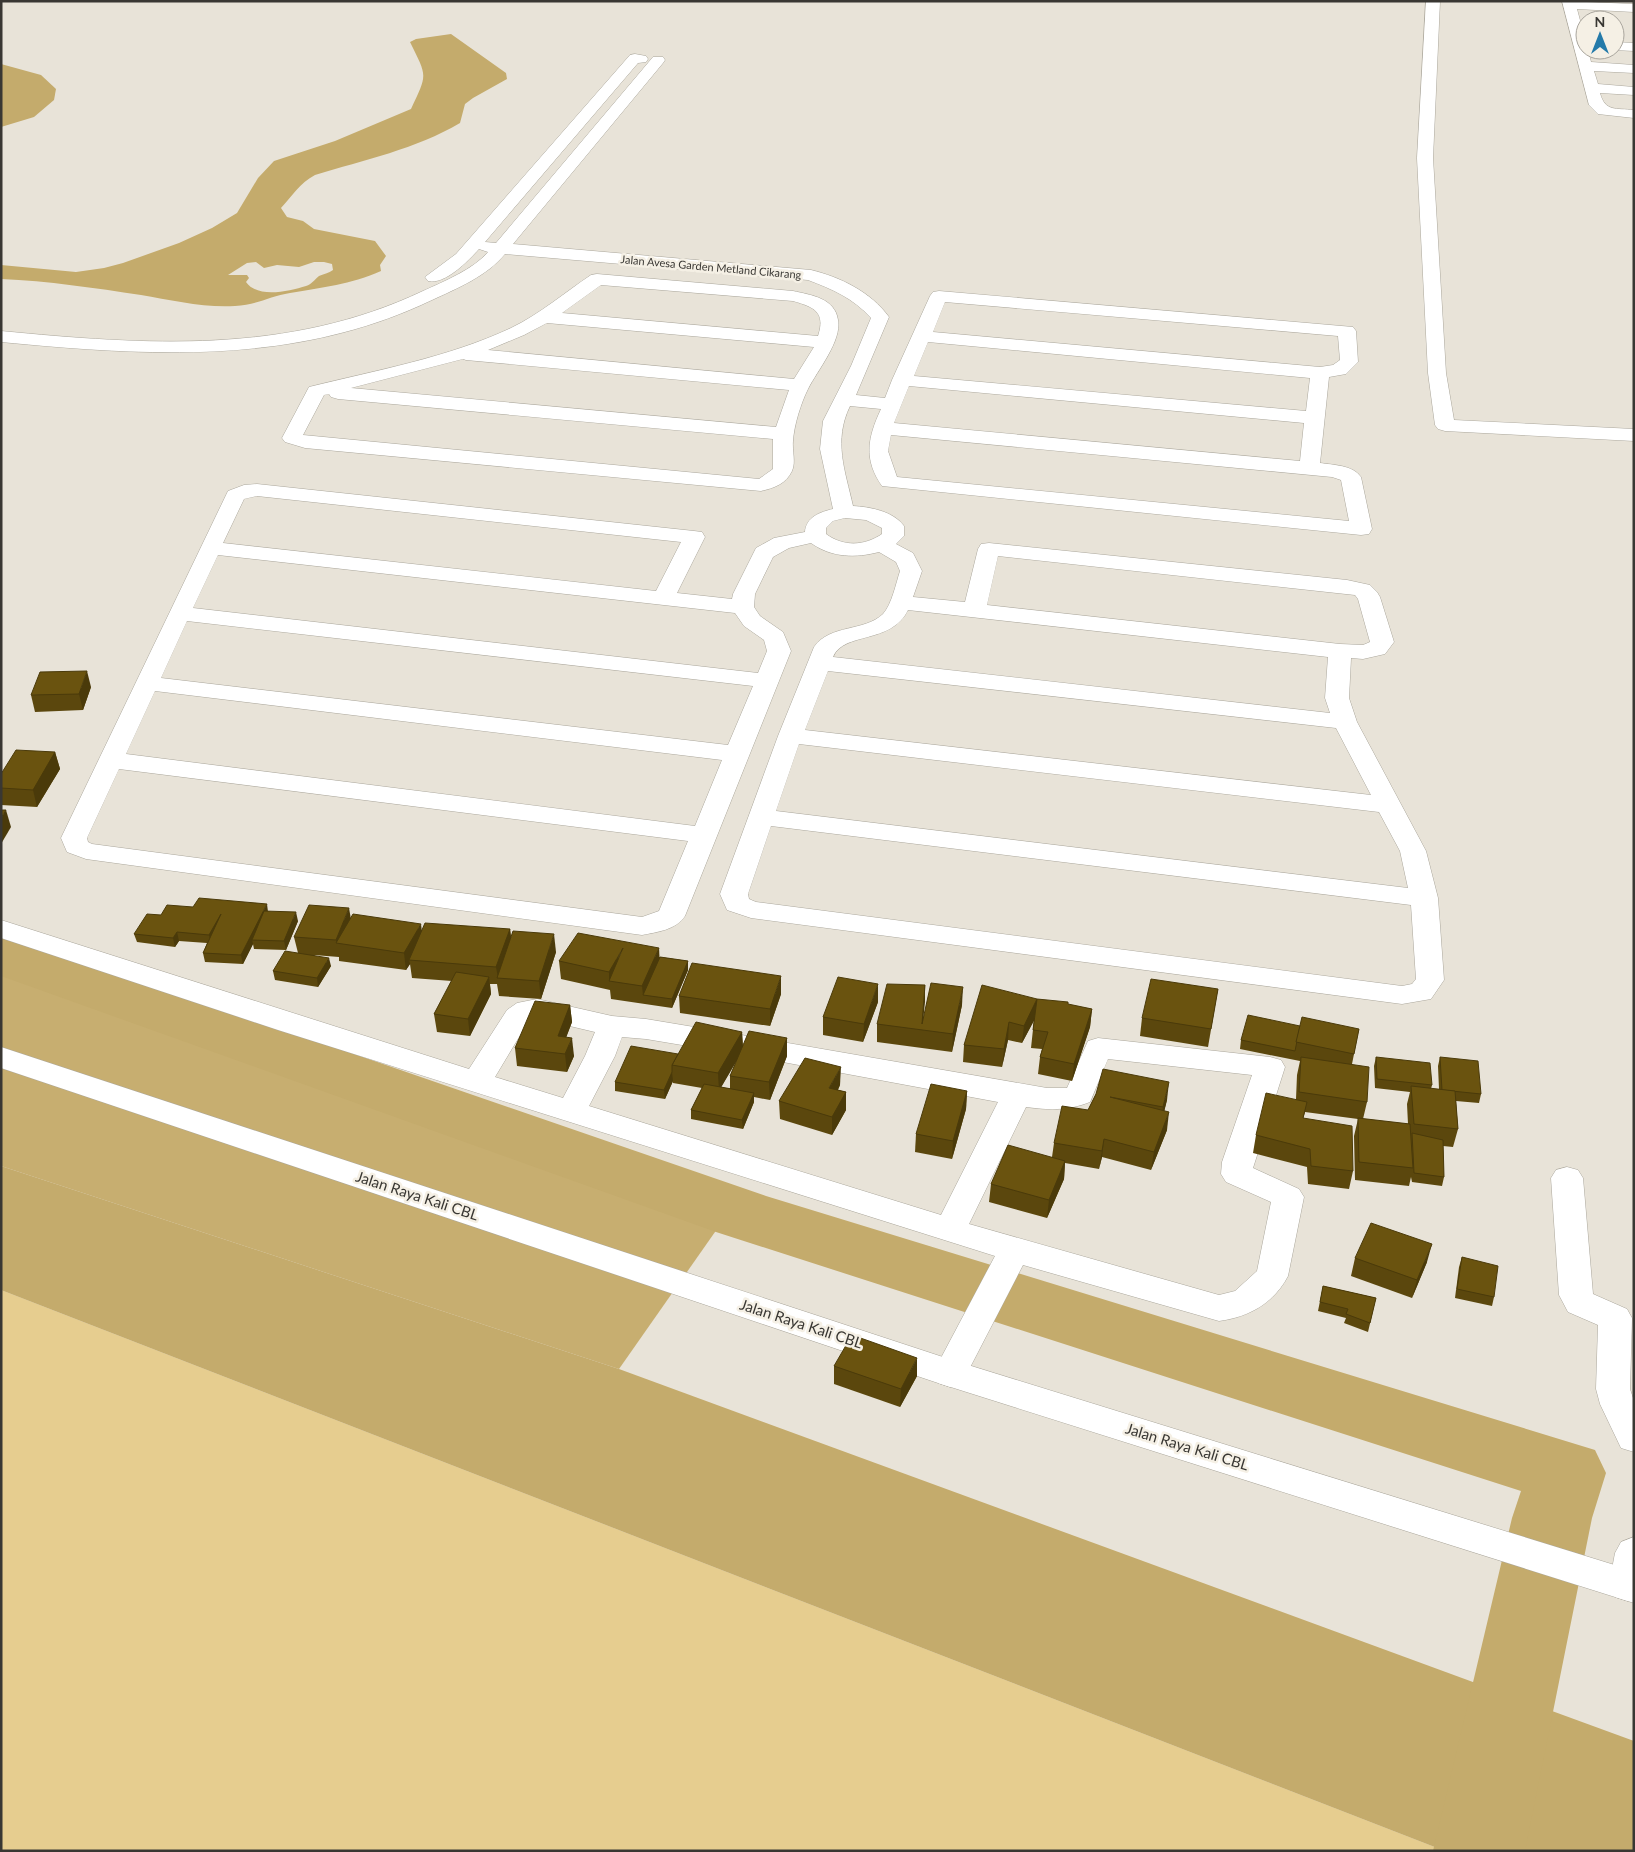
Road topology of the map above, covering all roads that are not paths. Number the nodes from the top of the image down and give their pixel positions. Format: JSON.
{"nodes":[{"id":1,"x":1433,"y":1,"type":"edge"},
{"id":2,"x":1569,"y":3,"type":"edge"},
{"id":3,"x":1634,"y":8,"type":"edge"},
{"id":4,"x":1584,"y":60,"type":"edge"},
{"id":5,"x":1585,"y":66,"type":"junction"},
{"id":6,"x":1634,"y":69,"type":"edge"},
{"id":7,"x":1592,"y":88,"type":"junction"},
{"id":8,"x":1634,"y":91,"type":"edge"},
{"id":9,"x":1634,"y":114,"type":"edge"},
{"id":10,"x":472,"y":246,"type":"junction"},
{"id":11,"x":499,"y":249,"type":"junction"},
{"id":12,"x":545,"y":316,"type":"junction"},
{"id":13,"x":1,"y":322,"type":"edge"},
{"id":14,"x":1,"y":336,"type":"edge"},
{"id":15,"x":921,"y":336,"type":"junction"},
{"id":16,"x":824,"y":342,"type":"junction"},
{"id":17,"x":460,"y":354,"type":"junction"},
{"id":18,"x":837,"y":364,"type":"junction"},
{"id":19,"x":1320,"y":373,"type":"junction"},
{"id":20,"x":901,"y":380,"type":"junction"},
{"id":21,"x":801,"y":385,"type":"junction"},
{"id":22,"x":316,"y":391,"type":"junction"},
{"id":23,"x":843,"y":399,"type":"junction"},
{"id":24,"x":891,"y":404,"type":"junction"},
{"id":25,"x":1315,"y":418,"type":"junction"},
{"id":26,"x":882,"y":428,"type":"junction"},
{"id":27,"x":783,"y":434,"type":"junction"},
{"id":28,"x":1634,"y":435,"type":"edge"},
{"id":29,"x":1309,"y":468,"type":"junction"},
{"id":30,"x":844,"y":512,"type":"junction"},
{"id":31,"x":815,"y":536,"type":"junction"},
{"id":32,"x":883,"y":545,"type":"junction"},
{"id":33,"x":211,"y":548,"type":"junction"},
{"id":34,"x":663,"y":598,"type":"junction"},
{"id":35,"x":900,"y":602,"type":"junction"},
{"id":36,"x":744,"y":607,"type":"junction"},
{"id":37,"x":974,"y":610,"type":"junction"},
{"id":38,"x":180,"y":613,"type":"junction"},
{"id":39,"x":1340,"y":651,"type":"junction"},
{"id":40,"x":820,"y":663,"type":"junction"},
{"id":41,"x":767,"y":681,"type":"junction"},
{"id":42,"x":147,"y":683,"type":"junction"},
{"id":43,"x":1345,"y":722,"type":"junction"},
{"id":44,"x":790,"y":736,"type":"junction"},
{"id":45,"x":737,"y":754,"type":"junction"},
{"id":46,"x":111,"y":760,"type":"junction"},
{"id":47,"x":1389,"y":805,"type":"junction"},
{"id":48,"x":761,"y":817,"type":"junction"},
{"id":49,"x":704,"y":835,"type":"junction"},
{"id":50,"x":1424,"y":898,"type":"junction"},
{"id":51,"x":1,"y":929,"type":"edge"},
{"id":52,"x":612,"y":1026,"type":"junction"},
{"id":53,"x":1,"y":1057,"type":"edge"},
{"id":54,"x":477,"y":1081,"type":"junction"},
{"id":55,"x":1016,"y":1095,"type":"junction"},
{"id":56,"x":571,"y":1111,"type":"junction"},
{"id":57,"x":1567,"y":1178,"type":"dead end"},
{"id":58,"x":950,"y":1230,"type":"junction"},
{"id":59,"x":1011,"y":1255,"type":"junction"},
{"id":60,"x":950,"y":1373,"type":"junction"},
{"id":61,"x":1634,"y":1438,"type":"edge"},
{"id":62,"x":1632,"y":1575,"type":"edge"}],
"edges":[{"from":1,"to":28,"type":"street"},
{"from":2,"to":3,"type":"street"},
{"from":4,"to":5,"type":"street"},
{"from":5,"to":6,"type":"street"},
{"from":5,"to":7,"type":"street"},
{"from":7,"to":8,"type":"street"},
{"from":7,"to":9,"type":"street"},
{"from":10,"to":11,"type":"street","name":"Jalan Avesa Garden Metland Cikarang"},
{"from":10,"to":11,"type":"street"},
{"from":10,"to":13,"type":"street"},
{"from":11,"to":14,"type":"street"},
{"from":11,"to":18,"type":"street","name":"Jalan Avesa Garden Metland Cikarang"},
{"from":12,"to":16,"type":"street"},
{"from":12,"to":16,"type":"street"},
{"from":12,"to":17,"type":"street"},
{"from":15,"to":19,"type":"street"},
{"from":15,"to":19,"type":"street"},
{"from":15,"to":20,"type":"street"},
{"from":16,"to":18,"type":"street"},
{"from":17,"to":21,"type":"street"},
{"from":17,"to":22,"type":"street"},
{"from":18,"to":21,"type":"street"},
{"from":18,"to":23,"type":"street","name":"Jalan Avesa Garden Metland Cikarang"},
{"from":19,"to":25,"type":"street"},
{"from":20,"to":24,"type":"street"},
{"from":20,"to":25,"type":"street"},
{"from":21,"to":27,"type":"street"},
{"from":22,"to":27,"type":"street"},
{"from":22,"to":27,"type":"street"},
{"from":23,"to":24,"type":"street"},
{"from":23,"to":30,"type":"street","name":"Jalan Avesa Garden Metland Cikarang"},
{"from":24,"to":26,"type":"street"},
{"from":25,"to":29,"type":"street"},
{"from":26,"to":29,"type":"street"},
{"from":26,"to":29,"type":"street"},
{"from":30,"to":31,"type":"street"},
{"from":30,"to":32,"type":"street"},
{"from":31,"to":32,"type":"street"},
{"from":31,"to":36,"type":"street"},
{"from":32,"to":35,"type":"street"},
{"from":33,"to":34,"type":"street"},
{"from":33,"to":34,"type":"street"},
{"from":33,"to":38,"type":"street"},
{"from":34,"to":36,"type":"street"},
{"from":35,"to":37,"type":"street"},
{"from":35,"to":40,"type":"street"},
{"from":36,"to":41,"type":"street"},
{"from":37,"to":39,"type":"street"},
{"from":37,"to":39,"type":"street"},
{"from":38,"to":41,"type":"street"},
{"from":38,"to":42,"type":"street"},
{"from":39,"to":43,"type":"street"},
{"from":40,"to":43,"type":"street"},
{"from":40,"to":44,"type":"street"},
{"from":41,"to":45,"type":"street"},
{"from":42,"to":45,"type":"street"},
{"from":42,"to":46,"type":"street"},
{"from":43,"to":47,"type":"street"},
{"from":44,"to":47,"type":"street"},
{"from":44,"to":48,"type":"street"},
{"from":45,"to":49,"type":"street"},
{"from":46,"to":49,"type":"street"},
{"from":46,"to":49,"type":"street"},
{"from":47,"to":50,"type":"street"},
{"from":48,"to":50,"type":"street"},
{"from":48,"to":50,"type":"street"},
{"from":51,"to":54,"type":"street"},
{"from":52,"to":54,"type":"street"},
{"from":52,"to":55,"type":"street"},
{"from":52,"to":56,"type":"street"},
{"from":53,"to":60,"type":"street","name":"Jalan Raya Kali CBL"},
{"from":54,"to":56,"type":"street"},
{"from":55,"to":58,"type":"street"},
{"from":55,"to":59,"type":"street"},
{"from":56,"to":58,"type":"street"},
{"from":57,"to":61,"type":"street"},
{"from":58,"to":59,"type":"street"},
{"from":59,"to":60,"type":"street"},
{"from":60,"to":62,"type":"street","name":"Jalan Raya Kali CBL"}]}
